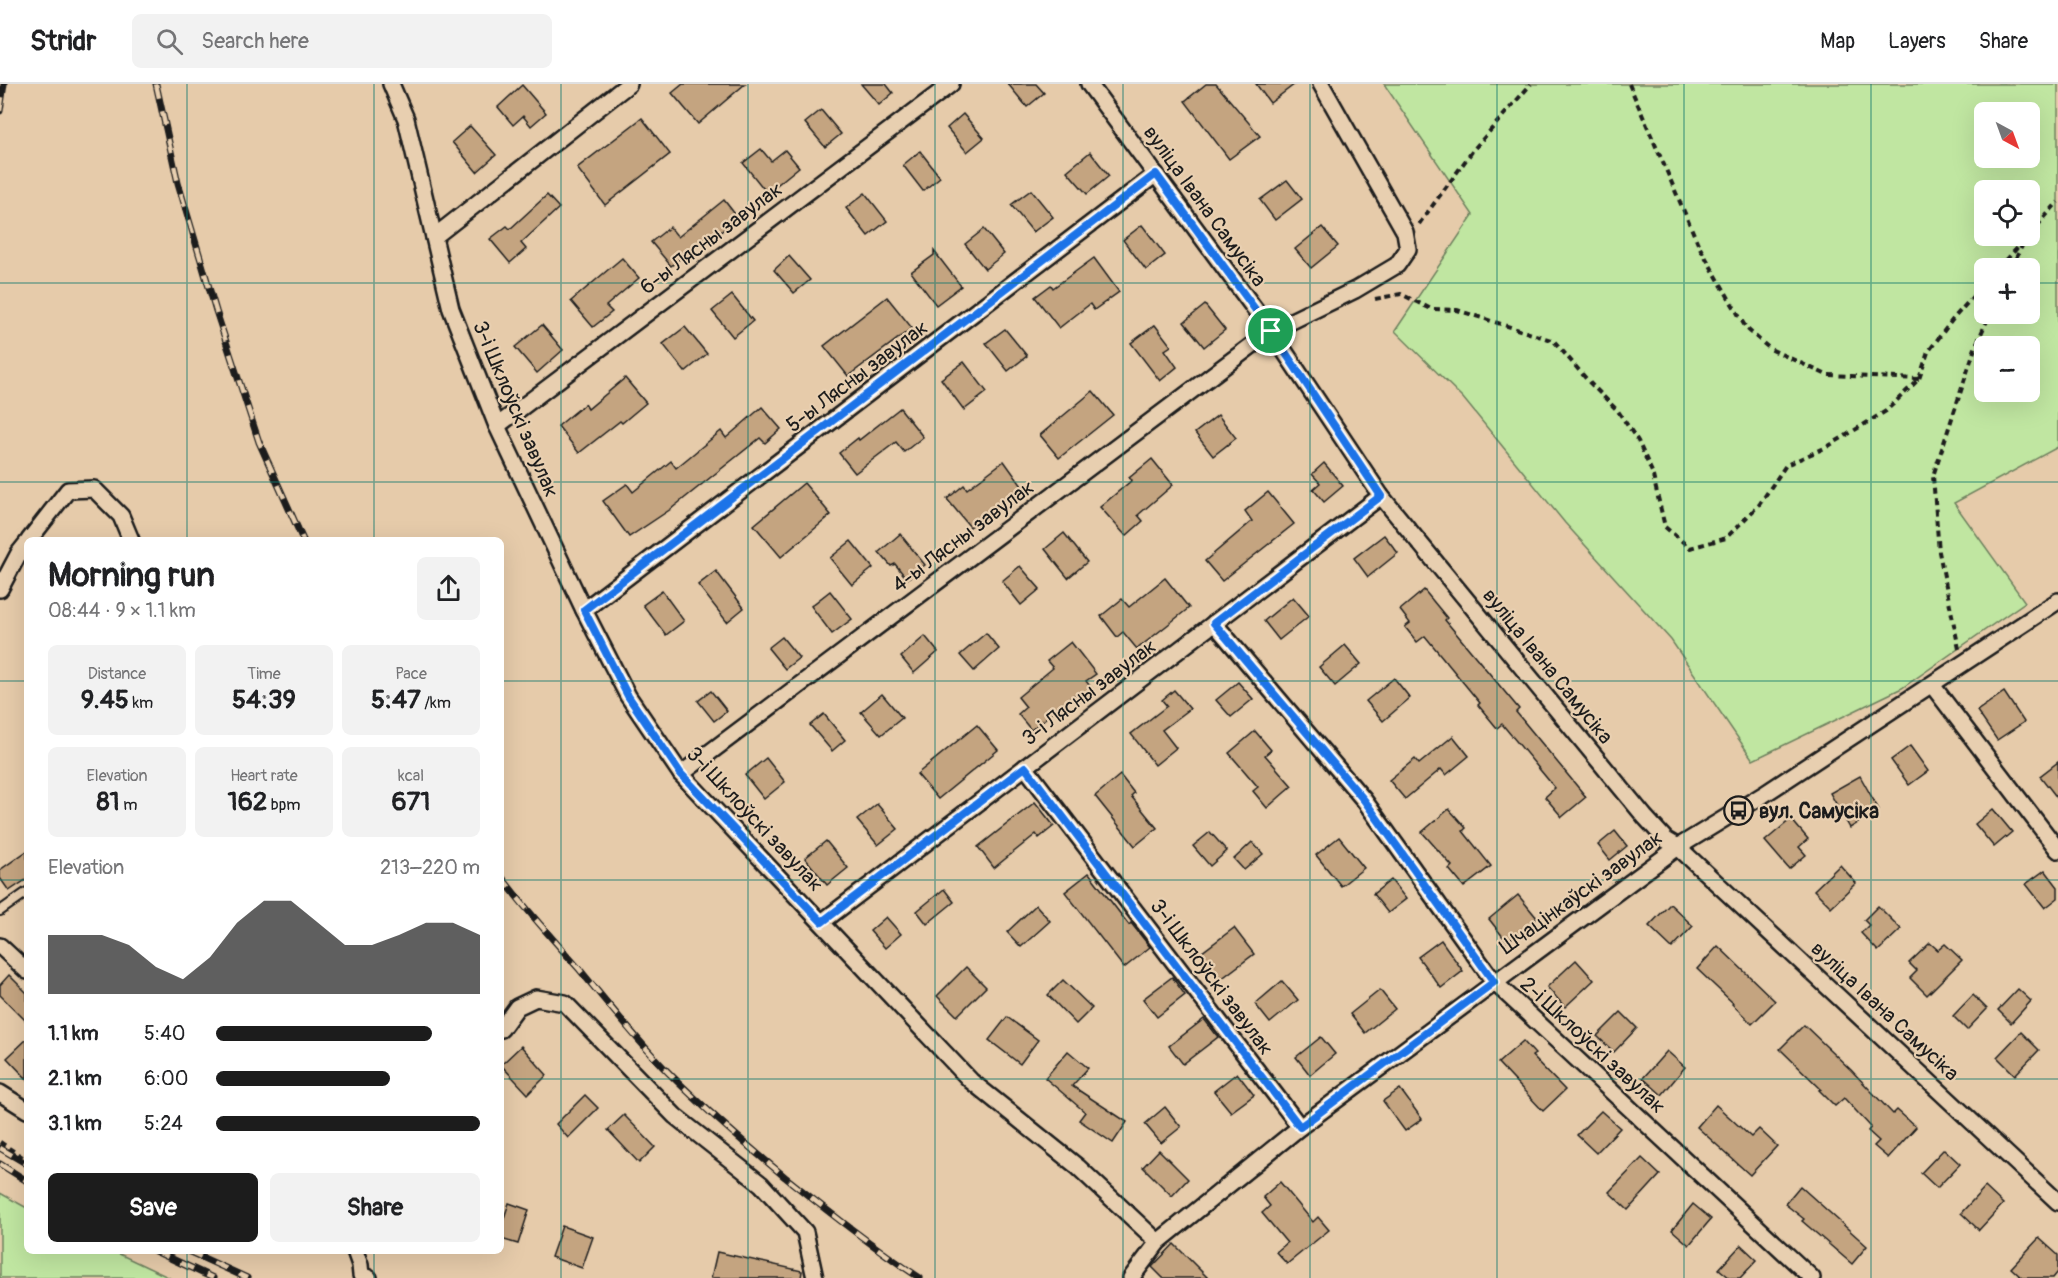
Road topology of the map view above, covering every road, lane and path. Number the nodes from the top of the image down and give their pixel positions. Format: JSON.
{"nodes":[{"id":1,"x":391,"y":84,"type":"edge"},
{"id":2,"x":629,"y":84,"type":"edge"},
{"id":3,"x":951,"y":84,"type":"edge"},
{"id":4,"x":1089,"y":84,"type":"edge"},
{"id":5,"x":1321,"y":84,"type":"edge"},
{"id":6,"x":1531,"y":84,"type":"edge"},
{"id":7,"x":1629,"y":84,"type":"edge"},
{"id":8,"x":1156,"y":174,"type":"junction"},
{"id":9,"x":2058,"y":202,"type":"edge"},
{"id":10,"x":2040,"y":222,"type":"edge"},
{"id":11,"x":1405,"y":232,"type":"junction"},
{"id":12,"x":434,"y":237,"type":"junction"},
{"id":13,"x":2018,"y":246,"type":"edge"},
{"id":14,"x":2008,"y":258,"type":"edge"},
{"id":15,"x":1355,"y":290,"type":"junction"},
{"id":16,"x":1974,"y":295,"type":"edge"},
{"id":17,"x":1985,"y":324,"type":"edge"},
{"id":18,"x":1271,"y":331,"type":"junction"},
{"id":19,"x":1919,"y":379,"type":"junction"},
{"id":20,"x":497,"y":426,"type":"junction"},
{"id":21,"x":1381,"y":496,"type":"junction"},
{"id":22,"x":32,"y":537,"type":"edge"},
{"id":23,"x":130,"y":537,"type":"edge"},
{"id":24,"x":24,"y":547,"type":"edge"},
{"id":25,"x":0,"y":589,"type":"edge"},
{"id":26,"x":2058,"y":601,"type":"edge"},
{"id":27,"x":584,"y":610,"type":"junction"},
{"id":28,"x":1214,"y":623,"type":"junction"},
{"id":29,"x":1962,"y":665,"type":"junction"},
{"id":30,"x":1932,"y":685,"type":"junction"},
{"id":31,"x":1025,"y":767,"type":"junction"},
{"id":32,"x":681,"y":774,"type":"junction"},
{"id":33,"x":2056,"y":843,"type":"edge"},
{"id":34,"x":1678,"y":847,"type":"junction"},
{"id":35,"x":24,"y":894,"type":"edge"},
{"id":36,"x":0,"y":911,"type":"edge"},
{"id":37,"x":822,"y":922,"type":"junction"},
{"id":38,"x":0,"y":946,"type":"edge"},
{"id":39,"x":24,"y":968,"type":"edge"},
{"id":40,"x":1494,"y":982,"type":"junction"},
{"id":41,"x":504,"y":1025,"type":"edge"},
{"id":42,"x":0,"y":1093,"type":"edge"},
{"id":43,"x":24,"y":1108,"type":"edge"},
{"id":44,"x":1300,"y":1127,"type":"junction"},
{"id":45,"x":0,"y":1142,"type":"edge"},
{"id":46,"x":24,"y":1158,"type":"edge"},
{"id":47,"x":2058,"y":1202,"type":"edge"},
{"id":48,"x":1158,"y":1242,"type":"junction"},
{"id":49,"x":356,"y":1254,"type":"edge"},
{"id":50,"x":369,"y":1278,"type":"edge"},
{"id":51,"x":815,"y":1278,"type":"edge"},
{"id":52,"x":1131,"y":1278,"type":"edge"},
{"id":53,"x":1812,"y":1278,"type":"edge"}],
"edges":[{"from":1,"to":12,"type":"street","name":"3-і Шклоўскі завулак"},
{"from":2,"to":12,"type":"street"},
{"from":3,"to":20,"type":"street","name":"6-ы Лясны завулак"},
{"from":4,"to":8,"type":"street","name":"вуліца Івана Самусіка"},
{"from":5,"to":11,"type":"street"},
{"from":6,"to":11,"type":"path"},
{"from":7,"to":19,"type":"path"},
{"from":8,"to":18,"type":"street","name":"вуліца Івана Самусіка"},
{"from":8,"to":27,"type":"street","name":"5-ы Лясны завулак"},
{"from":9,"to":10,"type":"path"},
{"from":11,"to":15,"type":"street","name":"4-ы Лясны завулак"},
{"from":12,"to":20,"type":"street","name":"3-і Шклоўскі завулак"},
{"from":13,"to":14,"type":"path"},
{"from":15,"to":18,"type":"street","name":"4-ы Лясны завулак"},
{"from":15,"to":19,"type":"path"},
{"from":16,"to":19,"type":"path"},
{"from":17,"to":29,"type":"path"},
{"from":18,"to":21,"type":"street","name":"вуліца Івана Самусіка"},
{"from":18,"to":32,"type":"street","name":"4-ы Лясны завулак"},
{"from":20,"to":27,"type":"street","name":"3-і Шклоўскі завулак"},
{"from":21,"to":28,"type":"street","name":"3-і Лясны завулак"},
{"from":21,"to":34,"type":"street","name":"вуліца Івана Самусіка"},
{"from":22,"to":23,"type":"street"},
{"from":24,"to":25,"type":"street"},
{"from":26,"to":29,"type":"street","name":"Шчацінкаўскі завулак"},
{"from":27,"to":32,"type":"street","name":"3-і Шклоўскі завулак"},
{"from":28,"to":31,"type":"street","name":"3-і Лясны завулак"},
{"from":28,"to":40,"type":"street","name":"2-і Шклоўскі завулак"},
{"from":29,"to":30,"type":"street","name":"Шчацінкаўскі завулак"},
{"from":30,"to":33,"type":"street"},
{"from":30,"to":34,"type":"street","name":"Шчацінкаўскі завулак"},
{"from":31,"to":37,"type":"street","name":"3-і Лясны завулак"},
{"from":31,"to":44,"type":"street","name":"3-і Шклоўскі завулак"},
{"from":32,"to":37,"type":"street","name":"3-і Шклоўскі завулак"},
{"from":34,"to":40,"type":"street","name":"Шчацінкаўскі завулак"},
{"from":34,"to":47,"type":"street","name":"вуліца Івана Самусіка"},
{"from":35,"to":36,"type":"lane"},
{"from":37,"to":48,"type":"street","name":"3-і Шклоўскі завулак"},
{"from":38,"to":39,"type":"street"},
{"from":40,"to":44,"type":"street","name":"Шчацінкаўскі завулак"},
{"from":40,"to":53,"type":"street","name":"2-і Шклоўскі завулак"},
{"from":41,"to":51,"type":"street"},
{"from":42,"to":43,"type":"street"},
{"from":44,"to":48,"type":"street","name":"Шчацінкаўскі завулак"},
{"from":45,"to":46,"type":"path"},
{"from":48,"to":52,"type":"street","name":"Шчацінкаўскі завулак"},
{"from":49,"to":50,"type":"street"}]}
